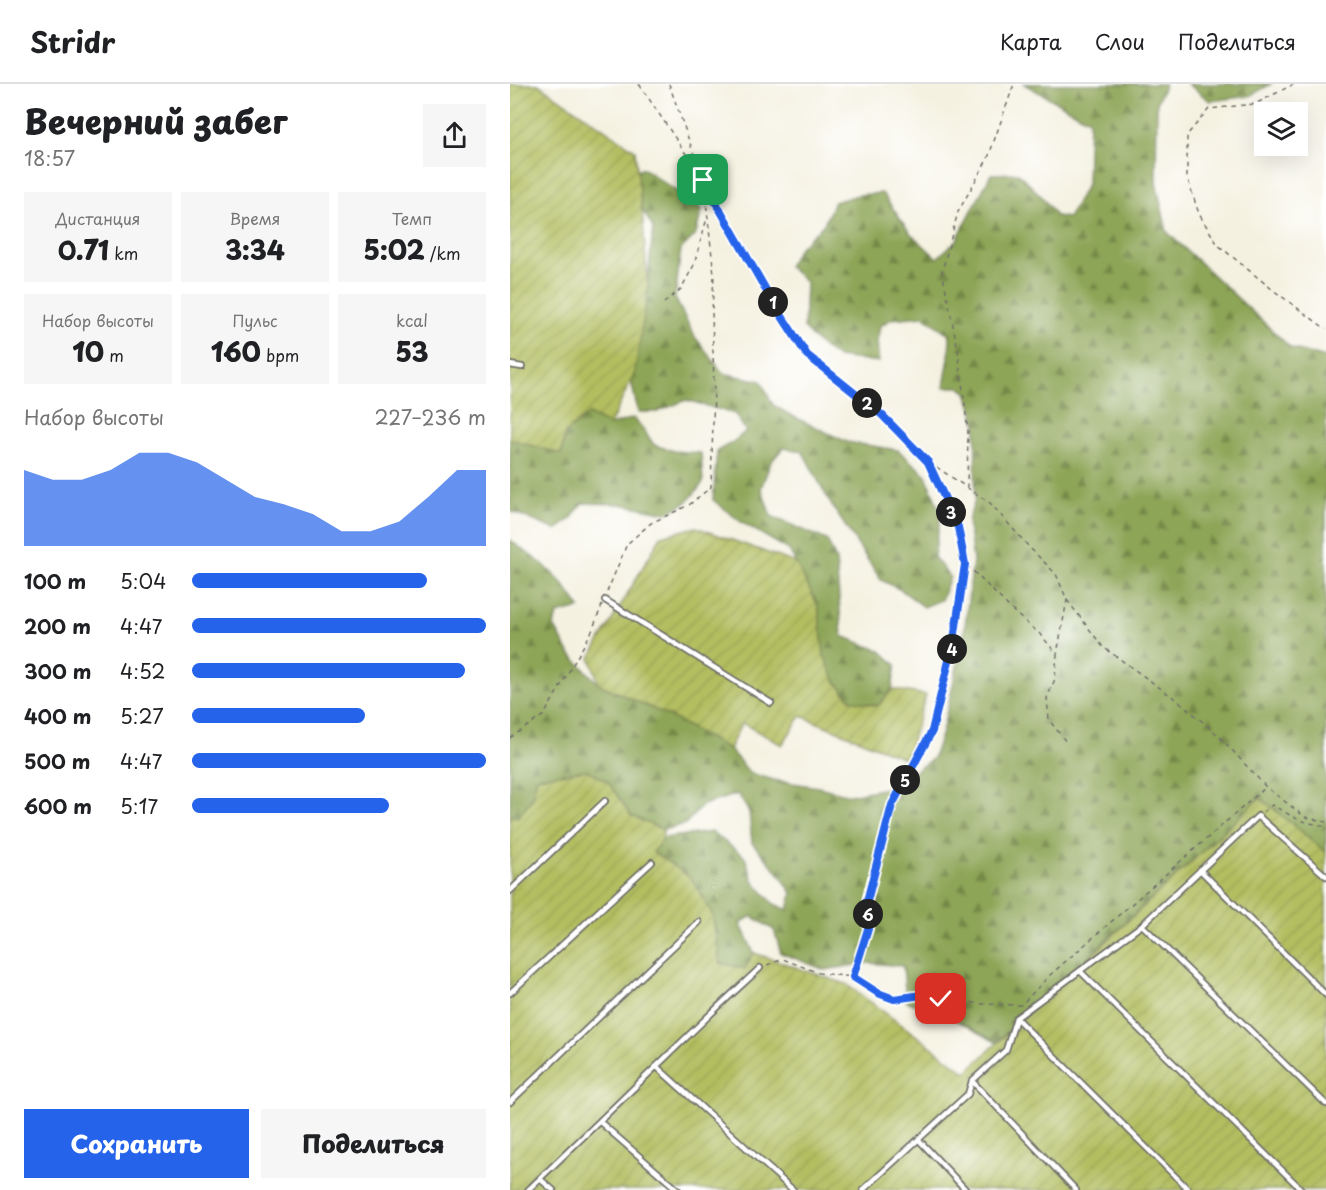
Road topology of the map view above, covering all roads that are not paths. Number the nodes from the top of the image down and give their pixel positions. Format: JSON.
{"nodes":[{"id":1,"x":510,"y":365,"type":"edge"},
{"id":2,"x":522,"y":367,"type":"dead end"},
{"id":3,"x":605,"y":600,"type":"road end"},
{"id":4,"x":771,"y":703,"type":"dead end"},
{"id":5,"x":605,"y":801,"type":"dead end"},
{"id":6,"x":652,"y":862,"type":"dead end"},
{"id":7,"x":1200,"y":870,"type":"junction"},
{"id":8,"x":1326,"y":876,"type":"edge"},
{"id":9,"x":510,"y":891,"type":"edge"},
{"id":10,"x":699,"y":922,"type":"dead end"},
{"id":11,"x":1142,"y":925,"type":"junction"},
{"id":12,"x":760,"y":968,"type":"road end"},
{"id":13,"x":1080,"y":971,"type":"junction"},
{"id":14,"x":510,"y":993,"type":"edge"},
{"id":15,"x":1326,"y":995,"type":"edge"},
{"id":16,"x":1017,"y":1018,"type":"junction"},
{"id":17,"x":657,"y":1066,"type":"junction"},
{"id":18,"x":972,"y":1081,"type":"junction"},
{"id":19,"x":510,"y":1102,"type":"edge"},
{"id":20,"x":1326,"y":1104,"type":"edge"},
{"id":21,"x":600,"y":1122,"type":"junction"},
{"id":22,"x":919,"y":1140,"type":"junction"},
{"id":23,"x":540,"y":1179,"type":"junction"},
{"id":24,"x":528,"y":1190,"type":"edge"},
{"id":25,"x":553,"y":1190,"type":"edge"},
{"id":26,"x":678,"y":1190,"type":"edge"},
{"id":27,"x":793,"y":1190,"type":"edge"},
{"id":28,"x":863,"y":1190,"type":"edge"},
{"id":29,"x":966,"y":1190,"type":"edge"},
{"id":30,"x":1076,"y":1190,"type":"edge"},
{"id":31,"x":1190,"y":1190,"type":"edge"},
{"id":32,"x":1302,"y":1190,"type":"edge"}],
"edges":[{"from":1,"to":2,"type":"lane"},
{"from":3,"to":4,"type":"lane"},
{"from":5,"to":9,"type":"lane"},
{"from":6,"to":14,"type":"lane"},
{"from":7,"to":8,"type":"lane"},
{"from":7,"to":11,"type":"lane"},
{"from":7,"to":15,"type":"lane"},
{"from":10,"to":19,"type":"lane"},
{"from":11,"to":13,"type":"lane"},
{"from":11,"to":20,"type":"lane"},
{"from":12,"to":17,"type":"lane"},
{"from":13,"to":16,"type":"lane"},
{"from":13,"to":32,"type":"lane"},
{"from":16,"to":18,"type":"lane"},
{"from":16,"to":31,"type":"lane"},
{"from":17,"to":21,"type":"lane"},
{"from":17,"to":27,"type":"lane"},
{"from":18,"to":22,"type":"lane"},
{"from":18,"to":30,"type":"lane"},
{"from":21,"to":23,"type":"lane"},
{"from":21,"to":26,"type":"lane"},
{"from":22,"to":28,"type":"lane"},
{"from":22,"to":29,"type":"lane"},
{"from":23,"to":24,"type":"lane"},
{"from":23,"to":25,"type":"lane"}]}
